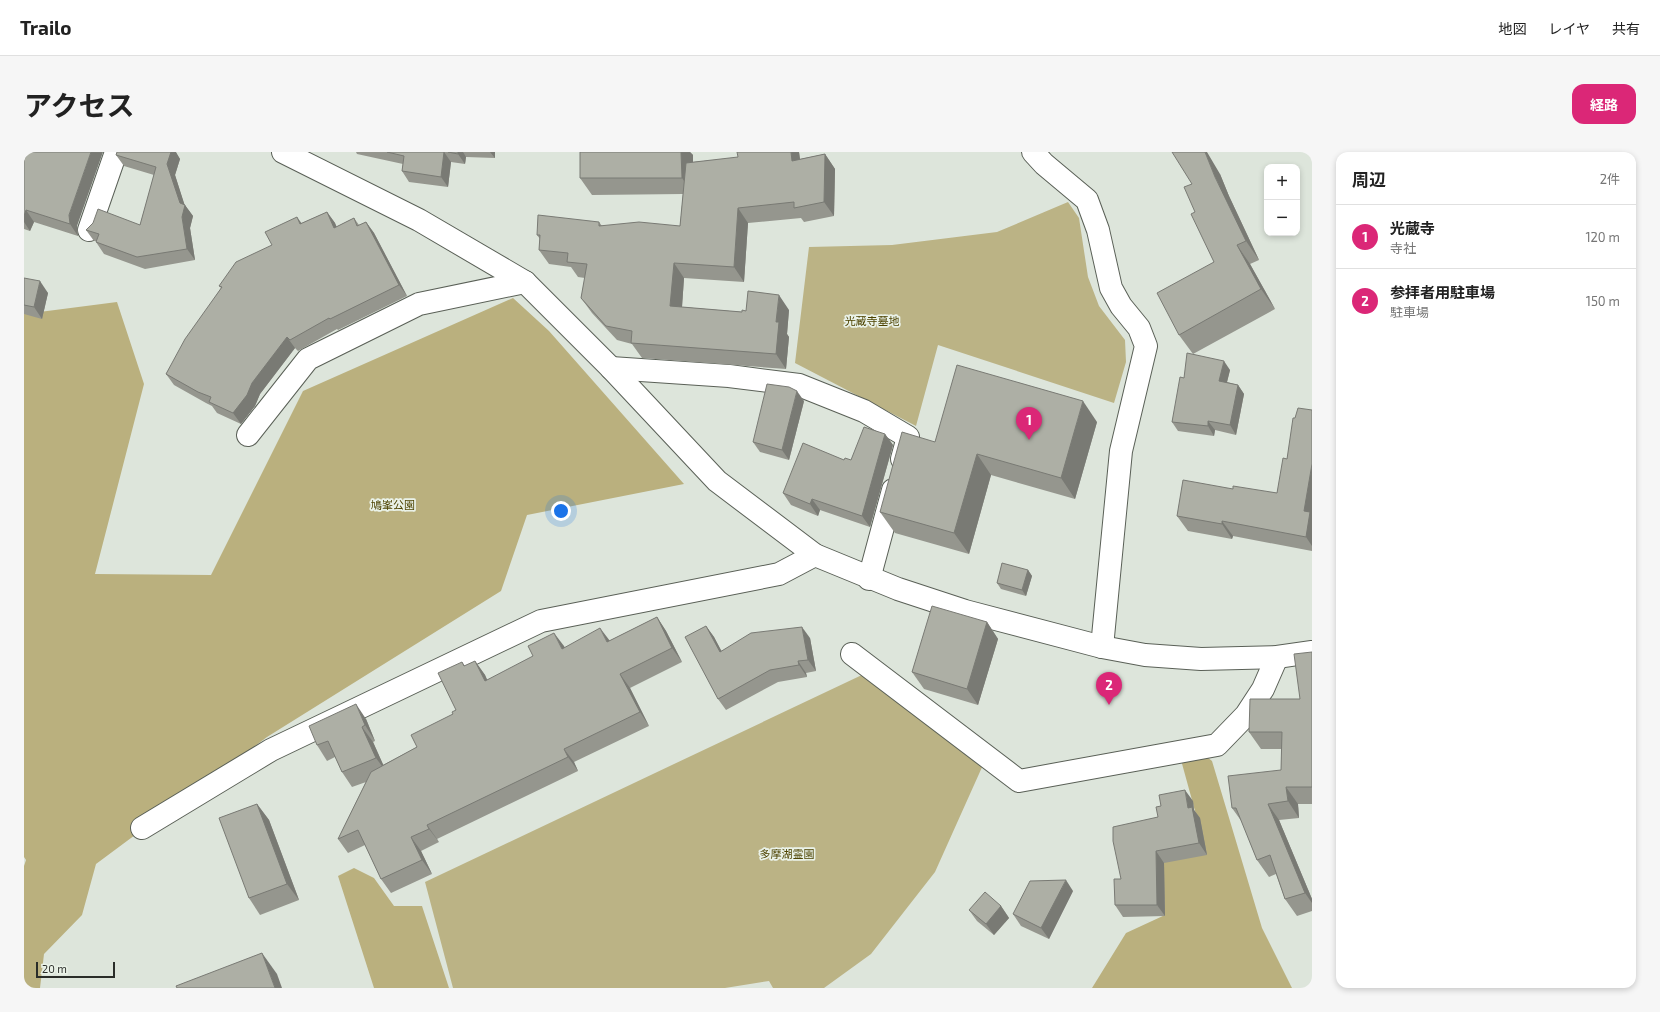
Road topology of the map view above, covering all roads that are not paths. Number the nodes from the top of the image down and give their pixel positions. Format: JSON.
{"nodes":[{"id":1,"x":116,"y":152,"type":"edge"},
{"id":2,"x":283,"y":152,"type":"edge"},
{"id":3,"x":1033,"y":152,"type":"edge"},
{"id":4,"x":89,"y":230,"type":"edge"},
{"id":5,"x":525,"y":282,"type":"junction"},
{"id":6,"x":611,"y":368,"type":"junction"},
{"id":7,"x":248,"y":435,"type":"dead end"},
{"id":8,"x":815,"y":555,"type":"junction"},
{"id":9,"x":869,"y":579,"type":"junction"},
{"id":10,"x":1102,"y":647,"type":"junction"},
{"id":11,"x":1312,"y":652,"type":"edge"},
{"id":12,"x":852,"y":654,"type":"dead end"},
{"id":13,"x":1277,"y":657,"type":"junction"},
{"id":14,"x":142,"y":828,"type":"dead end"}],
"edges":[{"from":1,"to":4,"type":"street"},
{"from":2,"to":5,"type":"street"},
{"from":3,"to":10,"type":"street"},
{"from":5,"to":6,"type":"street"},
{"from":5,"to":7,"type":"street"},
{"from":6,"to":8,"type":"street"},
{"from":6,"to":9,"type":"street"},
{"from":8,"to":9,"type":"street"},
{"from":8,"to":14,"type":"street"},
{"from":9,"to":10,"type":"street"},
{"from":10,"to":13,"type":"street"},
{"from":11,"to":13,"type":"street"},
{"from":12,"to":13,"type":"street"}]}
